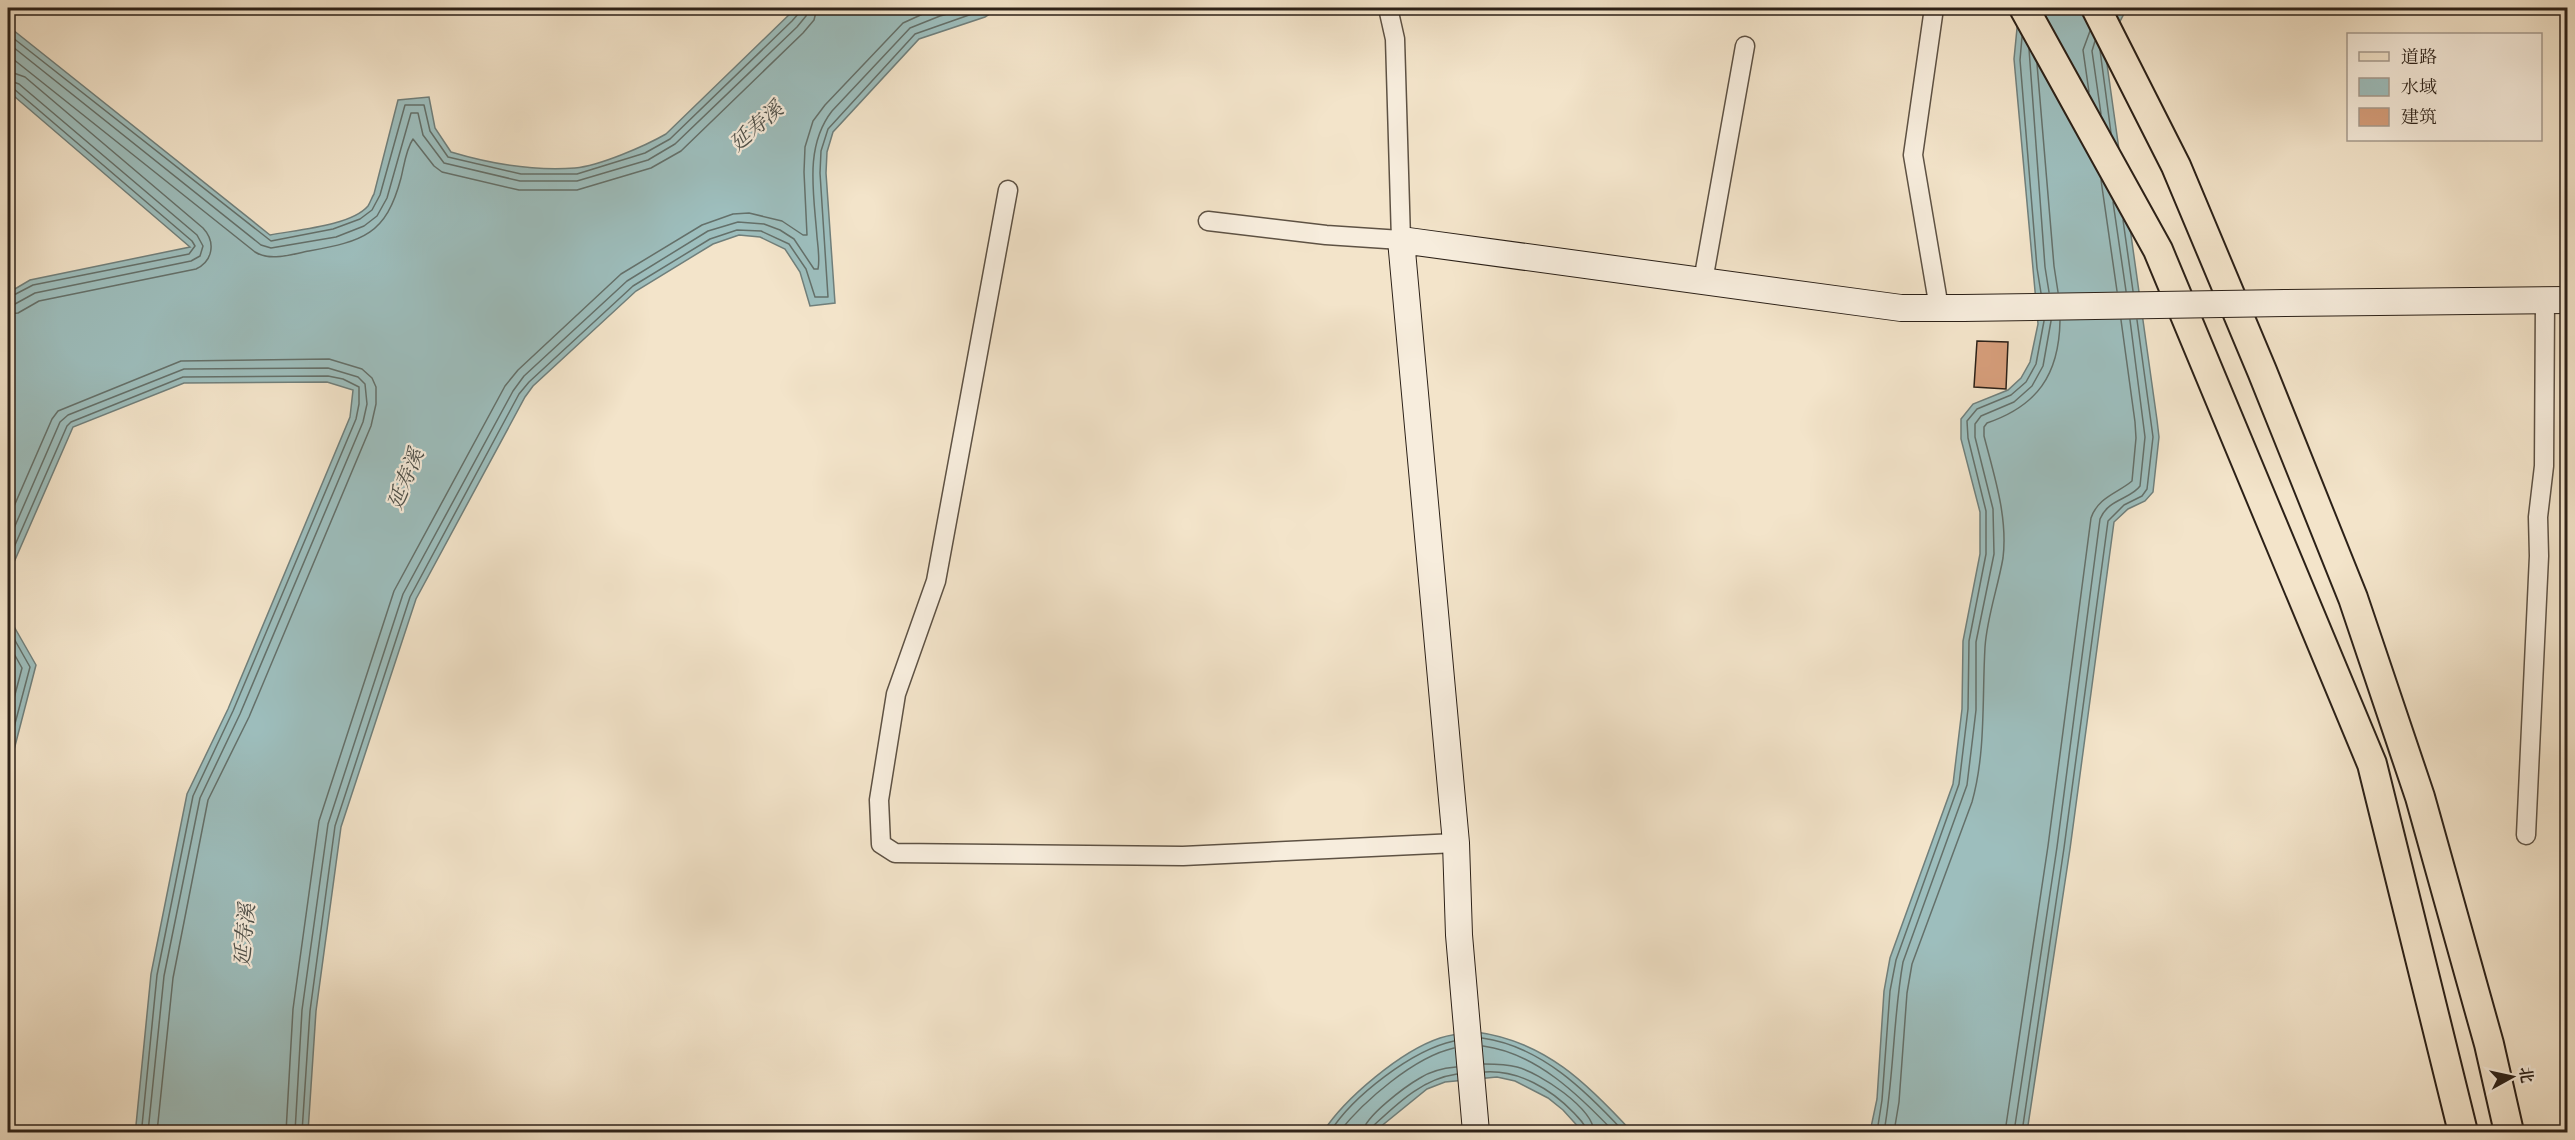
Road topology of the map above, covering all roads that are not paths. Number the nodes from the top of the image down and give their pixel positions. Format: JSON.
{"nodes":[{"id":1,"x":1388,"y":8,"type":"edge"},
{"id":2,"x":1934,"y":8,"type":"edge"},
{"id":3,"x":2024,"y":8,"type":"edge"},
{"id":4,"x":2096,"y":8,"type":"edge"},
{"id":5,"x":1745,"y":46,"type":"dead end"},
{"id":6,"x":1008,"y":190,"type":"dead end"},
{"id":7,"x":1208,"y":221,"type":"dead end"},
{"id":8,"x":1401,"y":240,"type":"junction"},
{"id":9,"x":1703,"y":281,"type":"junction"},
{"id":10,"x":2556,"y":300,"type":"edge"},
{"id":11,"x":1951,"y":308,"type":"junction"},
{"id":12,"x":2526,"y":835,"type":"dead end"},
{"id":13,"x":1456,"y":843,"type":"junction"},
{"id":14,"x":1476,"y":1132,"type":"edge"},
{"id":15,"x":2463,"y":1132,"type":"edge"},
{"id":16,"x":2509,"y":1132,"type":"edge"}],
"edges":[{"from":1,"to":8,"type":"street"},
{"from":2,"to":11,"type":"street"},
{"from":3,"to":15,"type":"main road"},
{"from":4,"to":16,"type":"main road"},
{"from":5,"to":9,"type":"street"},
{"from":6,"to":13,"type":"street"},
{"from":7,"to":8,"type":"street"},
{"from":8,"to":9,"type":"street"},
{"from":8,"to":13,"type":"street"},
{"from":9,"to":11,"type":"street"},
{"from":10,"to":11,"type":"street","bridge":true},
{"from":10,"to":12,"type":"street"},
{"from":13,"to":14,"type":"street"}]}
